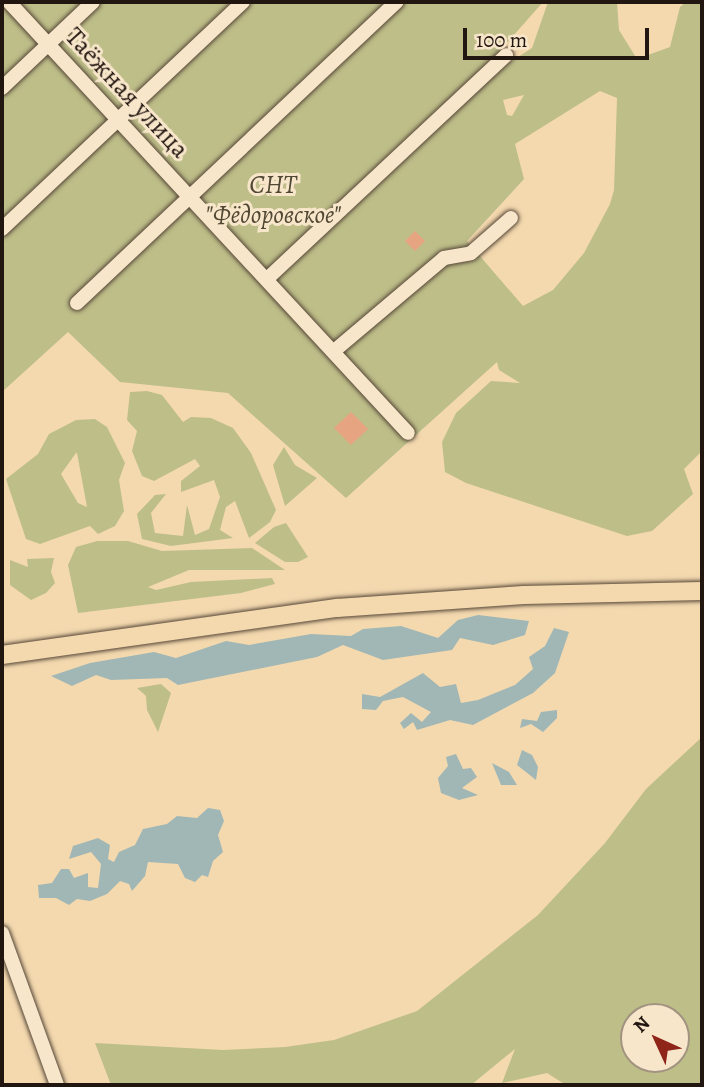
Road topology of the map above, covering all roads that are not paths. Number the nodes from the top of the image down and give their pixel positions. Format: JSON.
{"nodes":[{"id":1,"x":9,"y":2,"type":"edge"},
{"id":2,"x":93,"y":2,"type":"edge"},
{"id":3,"x":243,"y":2,"type":"edge"},
{"id":4,"x":396,"y":2,"type":"edge"},
{"id":5,"x":48,"y":45,"type":"junction"},
{"id":6,"x":506,"y":55,"type":"dead end"},
{"id":7,"x":2,"y":88,"type":"edge"},
{"id":8,"x":118,"y":119,"type":"junction"},
{"id":9,"x":190,"y":197,"type":"junction"},
{"id":10,"x":511,"y":218,"type":"dead end"},
{"id":11,"x":2,"y":229,"type":"edge"},
{"id":12,"x":268,"y":278,"type":"junction"},
{"id":13,"x":77,"y":303,"type":"dead end"},
{"id":14,"x":334,"y":351,"type":"junction"},
{"id":15,"x":408,"y":433,"type":"dead end"},
{"id":16,"x":702,"y":591,"type":"edge"},
{"id":17,"x":2,"y":655,"type":"edge"},
{"id":18,"x":2,"y":933,"type":"edge"},
{"id":19,"x":57,"y":1085,"type":"edge"}],
"edges":[{"from":1,"to":5,"type":"street","name":"Таёжная улица"},
{"from":2,"to":5,"type":"street"},
{"from":3,"to":8,"type":"street"},
{"from":4,"to":9,"type":"street"},
{"from":5,"to":7,"type":"street"},
{"from":5,"to":8,"type":"street","name":"Таёжная улица"},
{"from":6,"to":12,"type":"street"},
{"from":8,"to":9,"type":"street","name":"Таёжная улица"},
{"from":8,"to":11,"type":"street"},
{"from":9,"to":12,"type":"street","name":"Таёжная улица"},
{"from":9,"to":13,"type":"street"},
{"from":10,"to":14,"type":"street"},
{"from":12,"to":14,"type":"street","name":"Таёжная улица"},
{"from":14,"to":15,"type":"street","name":"Таёжная улица"},
{"from":16,"to":17,"type":"main road"},
{"from":18,"to":19,"type":"street"}]}
